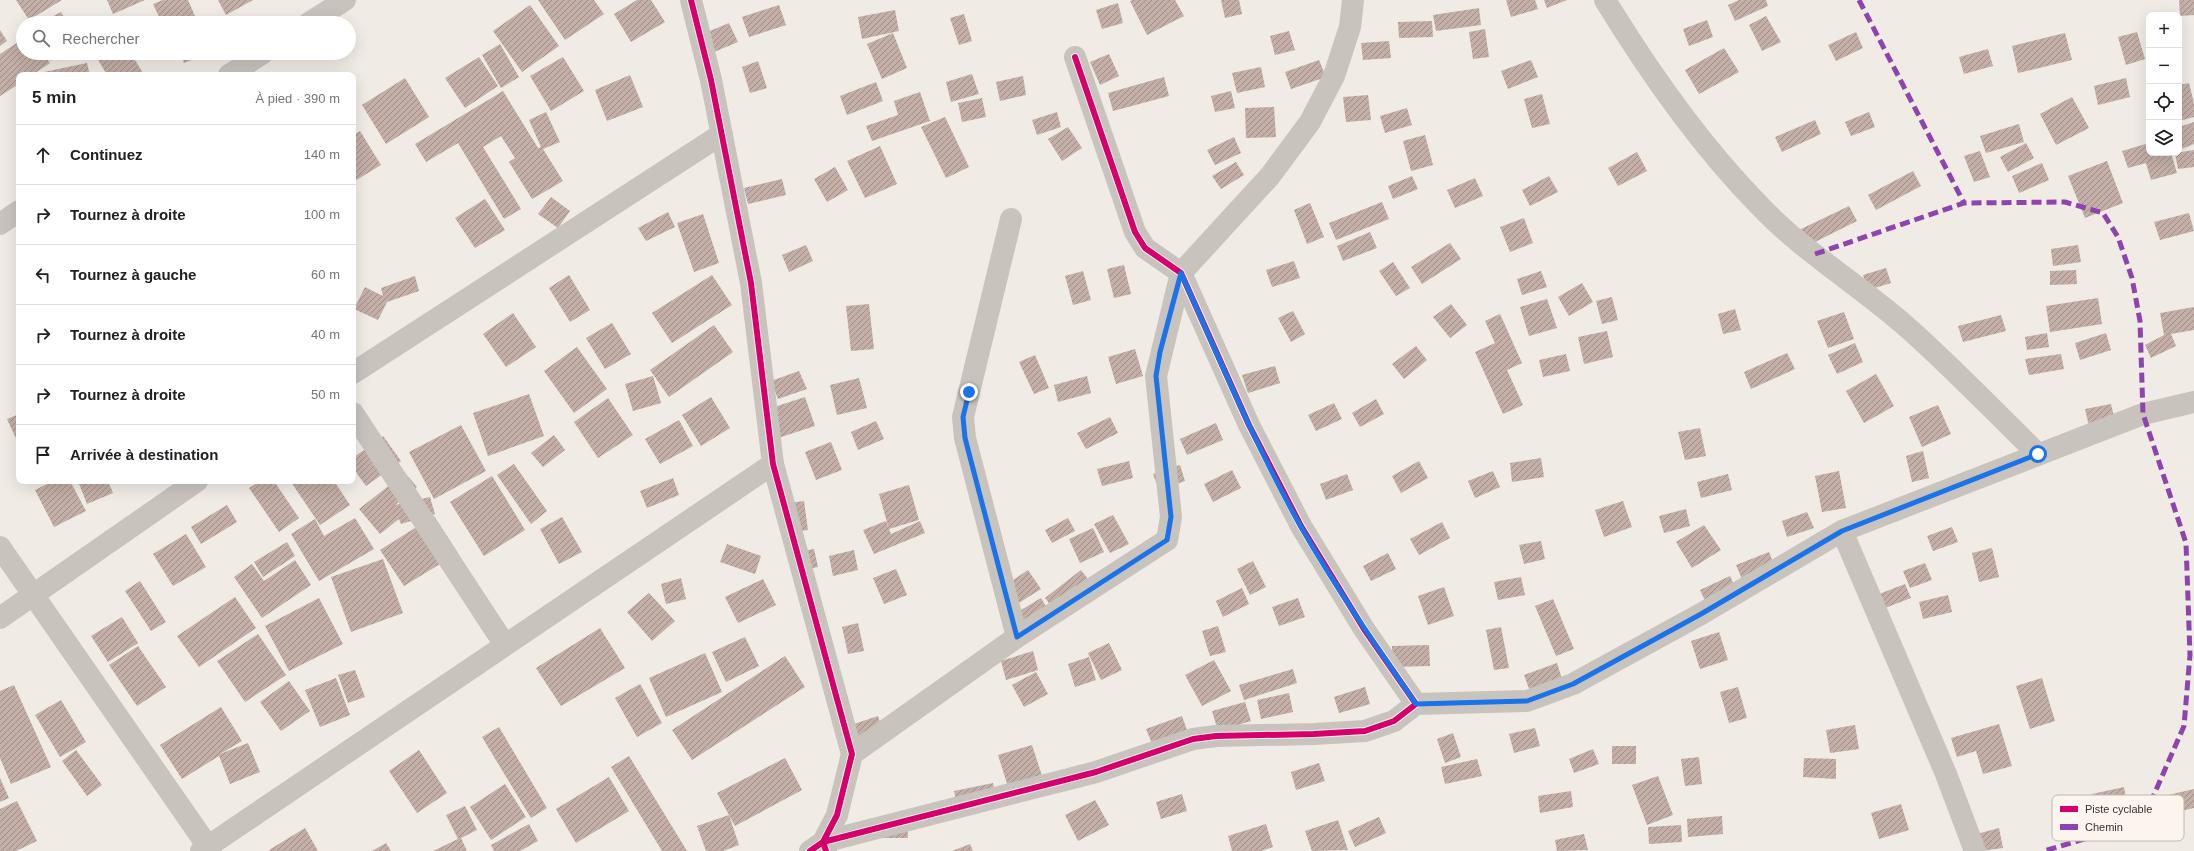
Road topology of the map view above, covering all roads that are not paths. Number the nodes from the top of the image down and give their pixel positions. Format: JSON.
{"nodes":[{"id":1,"x":345,"y":0,"type":"edge"},
{"id":2,"x":691,"y":0,"type":"edge"},
{"id":3,"x":1353,"y":0,"type":"edge"},
{"id":4,"x":1605,"y":0,"type":"edge"},
{"id":5,"x":320,"y":16,"type":"edge"},
{"id":6,"x":1074,"y":57,"type":"dead end"},
{"id":7,"x":252,"y":60,"type":"edge"},
{"id":8,"x":234,"y":72,"type":"edge"},
{"id":9,"x":722,"y":134,"type":"junction"},
{"id":10,"x":16,"y":213,"type":"edge"},
{"id":11,"x":1010,"y":219,"type":"dead end"},
{"id":12,"x":0,"y":224,"type":"edge"},
{"id":13,"x":1181,"y":273,"type":"junction"},
{"id":14,"x":356,"y":371,"type":"edge"},
{"id":15,"x":2194,"y":402,"type":"edge"},
{"id":16,"x":356,"y":418,"type":"edge"},
{"id":17,"x":2038,"y":454,"type":"junction"},
{"id":18,"x":774,"y":464,"type":"junction"},
{"id":19,"x":193,"y":484,"type":"edge"},
{"id":20,"x":1842,"y":531,"type":"junction"},
{"id":21,"x":0,"y":547,"type":"edge"},
{"id":22,"x":33,"y":596,"type":"junction"},
{"id":23,"x":0,"y":618,"type":"edge"},
{"id":24,"x":1017,"y":637,"type":"junction"},
{"id":25,"x":505,"y":645,"type":"junction"},
{"id":26,"x":1416,"y":704,"type":"junction"},
{"id":27,"x":852,"y":754,"type":"junction"},
{"id":28,"x":820,"y":848,"type":"edge"},
{"id":29,"x":206,"y":850,"type":"edge"},
{"id":30,"x":1975,"y":851,"type":"edge"}],
"edges":[{"from":1,"to":5,"type":"street"},
{"from":2,"to":9,"type":"street"},
{"from":3,"to":13,"type":"street"},
{"from":4,"to":17,"type":"street"},
{"from":6,"to":13,"type":"street"},
{"from":7,"to":8,"type":"street"},
{"from":9,"to":14,"type":"street"},
{"from":9,"to":18,"type":"street"},
{"from":10,"to":12,"type":"street"},
{"from":11,"to":24,"type":"street"},
{"from":13,"to":24,"type":"street"},
{"from":13,"to":26,"type":"street"},
{"from":15,"to":17,"type":"street"},
{"from":16,"to":25,"type":"street"},
{"from":17,"to":20,"type":"street"},
{"from":18,"to":25,"type":"street"},
{"from":18,"to":27,"type":"street"},
{"from":19,"to":22,"type":"street"},
{"from":20,"to":26,"type":"street"},
{"from":20,"to":30,"type":"street"},
{"from":21,"to":22,"type":"street"},
{"from":22,"to":23,"type":"street"},
{"from":22,"to":29,"type":"street"},
{"from":24,"to":27,"type":"street"},
{"from":25,"to":29,"type":"street"},
{"from":26,"to":28,"type":"street"},
{"from":27,"to":28,"type":"street"}]}
